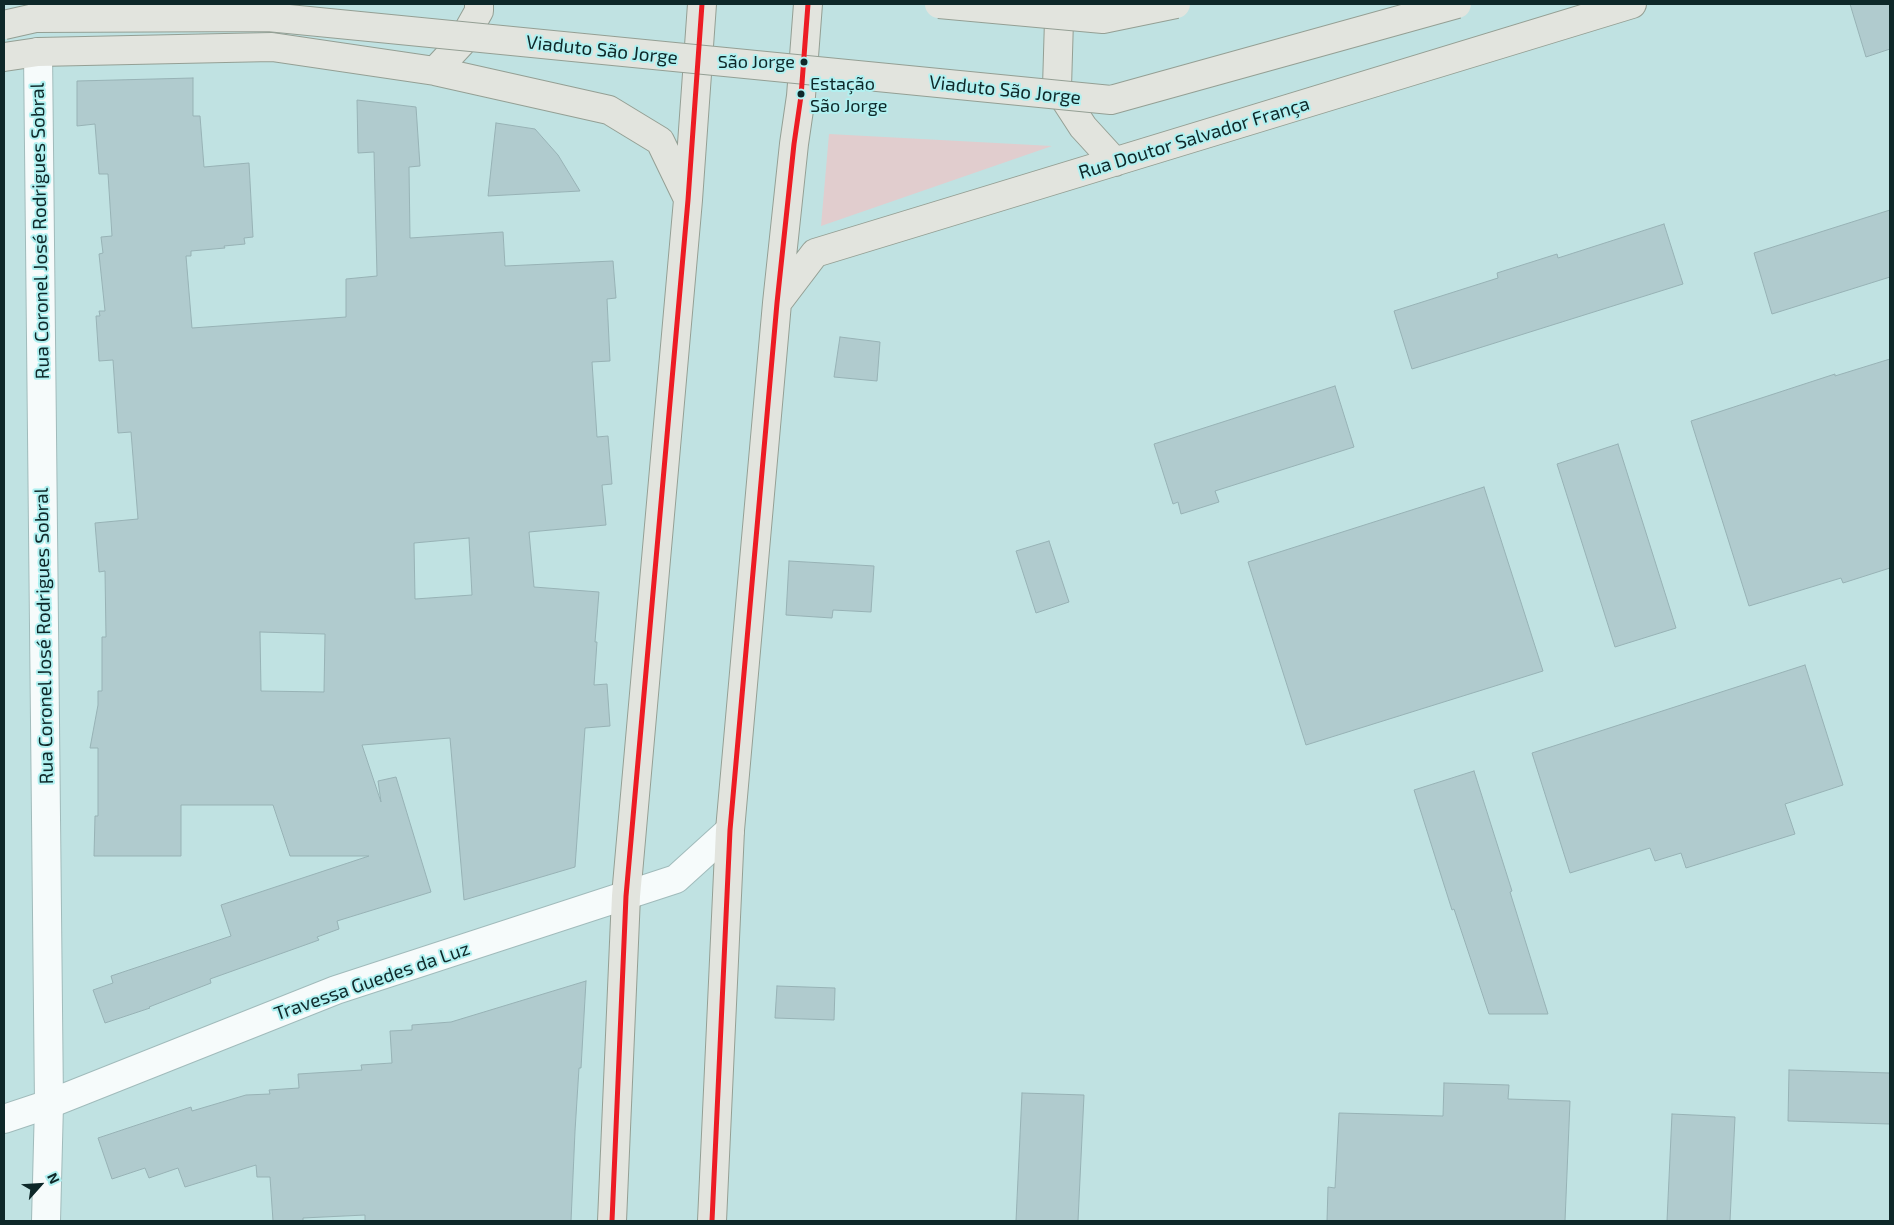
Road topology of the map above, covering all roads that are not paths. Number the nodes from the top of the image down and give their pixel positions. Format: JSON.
{"nodes":[{"id":1,"x":479,"y":4,"type":"edge"},
{"id":2,"x":702,"y":4,"type":"edge"},
{"id":3,"x":808,"y":4,"type":"edge"},
{"id":4,"x":939,"y":4,"type":"edge"},
{"id":5,"x":1067,"y":4,"type":"edge"},
{"id":6,"x":1176,"y":4,"type":"edge"},
{"id":7,"x":1457,"y":4,"type":"edge"},
{"id":8,"x":1632,"y":4,"type":"edge"},
{"id":9,"x":4,"y":25,"type":"edge"},
{"id":10,"x":38,"y":52,"type":"junction"},
{"id":11,"x":4,"y":57,"type":"edge"},
{"id":12,"x":435,"y":71,"type":"junction"},
{"id":13,"x":1115,"y":162,"type":"junction"},
{"id":14,"x":688,"y":200,"type":"junction"},
{"id":15,"x":777,"y":303,"type":"junction"},
{"id":16,"x":730,"y":830,"type":"junction"},
{"id":17,"x":626,"y":896,"type":"junction"},
{"id":18,"x":49,"y":1104,"type":"junction"},
{"id":19,"x":4,"y":1119,"type":"edge"},
{"id":20,"x":46,"y":1221,"type":"edge"},
{"id":21,"x":612,"y":1221,"type":"edge"},
{"id":22,"x":712,"y":1221,"type":"edge"}],
"edges":[{"from":1,"to":12,"type":"main road"},
{"from":2,"to":14,"type":"main road"},
{"from":3,"to":15,"type":"main road"},
{"from":4,"to":6,"type":"main road","bridge":true},
{"from":5,"to":13,"type":"main road"},
{"from":7,"to":9,"type":"main road","name":"Viaduto São Jorge","bridge":true},
{"from":8,"to":13,"type":"main road","name":"Rua Doutor Salvador França"},
{"from":10,"to":11,"type":"main road"},
{"from":10,"to":12,"type":"main road"},
{"from":10,"to":18,"type":"street","name":"Rua Coronel José Rodrigues Sobral"},
{"from":12,"to":14,"type":"main road"},
{"from":13,"to":15,"type":"main road","name":"Rua Doutor Salvador França"},
{"from":14,"to":17,"type":"main road"},
{"from":15,"to":16,"type":"main road"},
{"from":16,"to":17,"type":"street","name":"Travessa Guedes da Luz"},
{"from":16,"to":22,"type":"main road"},
{"from":17,"to":18,"type":"street","name":"Travessa Guedes da Luz"},
{"from":17,"to":21,"type":"main road"},
{"from":18,"to":19,"type":"street","name":"Travessa Guedes da Luz"},
{"from":18,"to":20,"type":"street","name":"Rua Coronel José Rodrigues Sobral"}]}
